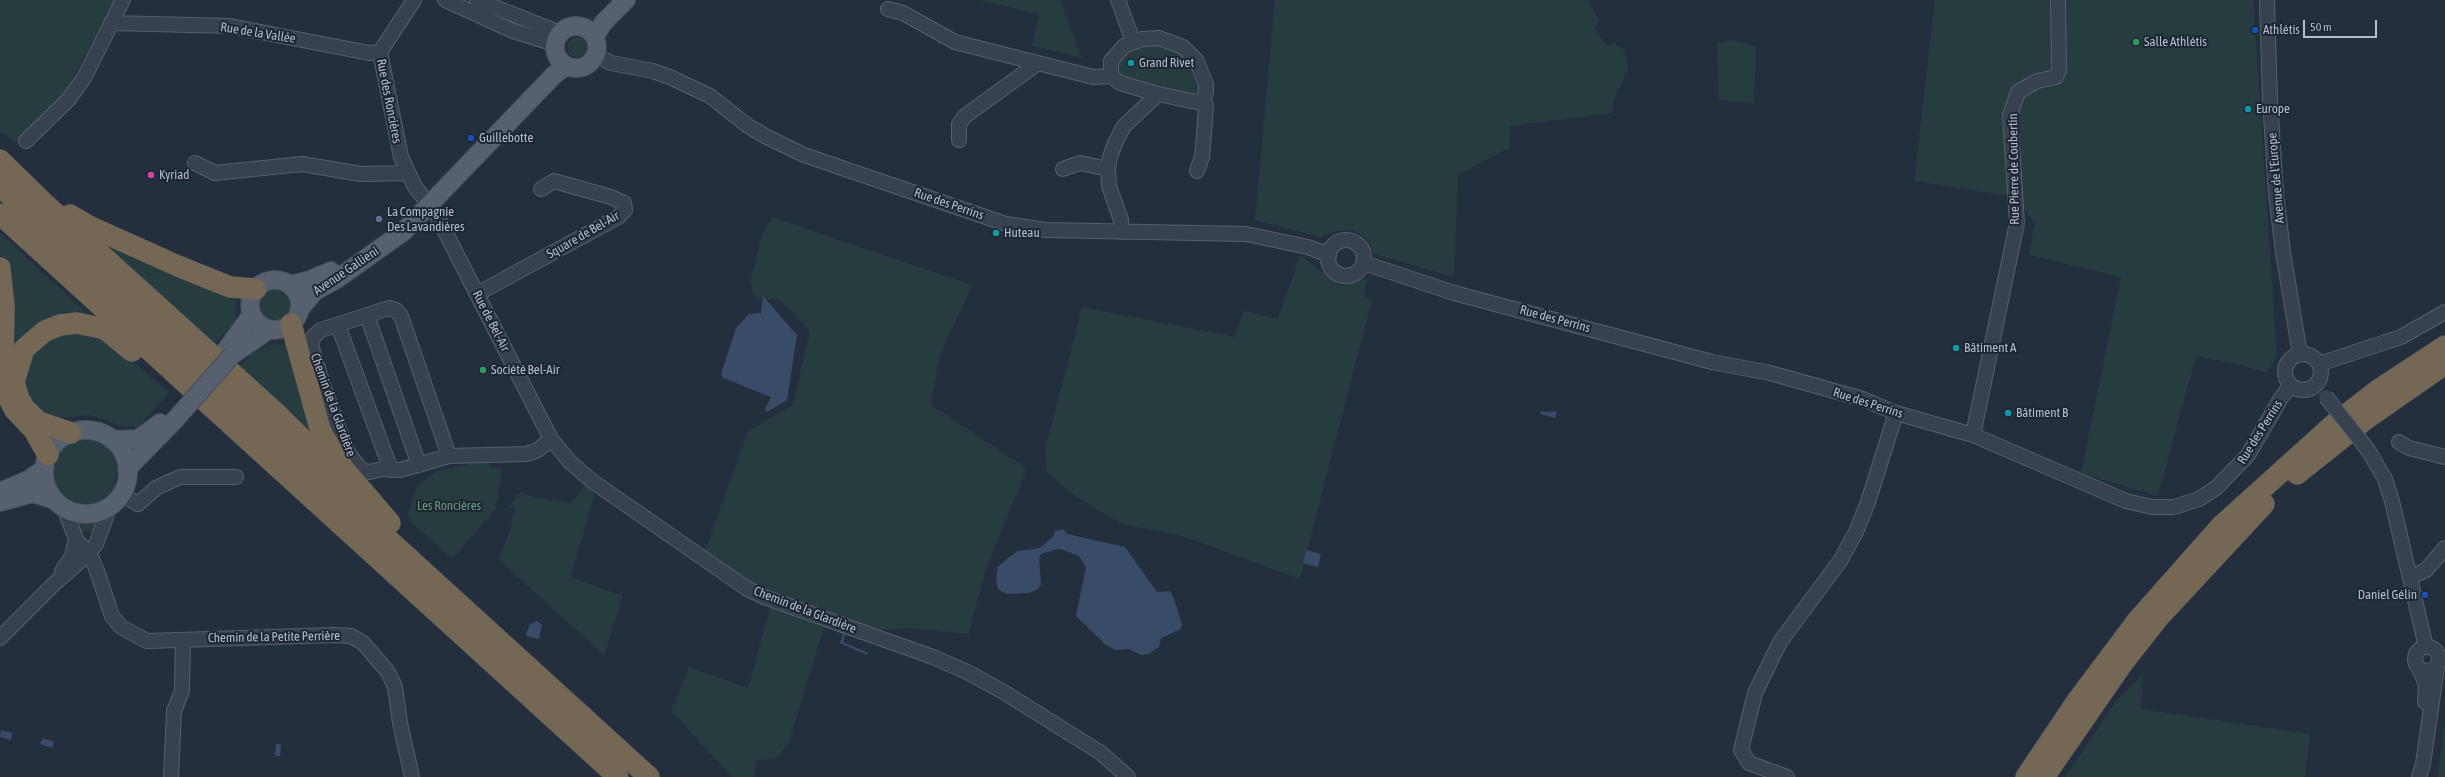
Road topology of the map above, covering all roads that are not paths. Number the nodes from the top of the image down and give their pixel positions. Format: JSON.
{"nodes":[{"id":1,"x":123,"y":0,"type":"edge"},
{"id":2,"x":414,"y":0,"type":"edge"},
{"id":3,"x":445,"y":0,"type":"edge"},
{"id":4,"x":477,"y":0,"type":"edge"},
{"id":5,"x":611,"y":0,"type":"edge"},
{"id":6,"x":626,"y":0,"type":"edge"},
{"id":7,"x":1118,"y":0,"type":"edge"},
{"id":8,"x":2058,"y":0,"type":"edge"},
{"id":9,"x":2267,"y":0,"type":"edge"},
{"id":10,"x":888,"y":9,"type":"dead end"},
{"id":11,"x":111,"y":23,"type":"junction"},
{"id":12,"x":589,"y":32,"type":"junction"},
{"id":13,"x":1134,"y":41,"type":"junction"},
{"id":14,"x":559,"y":50,"type":"junction"},
{"id":15,"x":380,"y":52,"type":"junction"},
{"id":16,"x":596,"y":55,"type":"junction"},
{"id":17,"x":1038,"y":63,"type":"junction"},
{"id":18,"x":1111,"y":76,"type":"junction"},
{"id":19,"x":1158,"y":94,"type":"junction"},
{"id":20,"x":1203,"y":100,"type":"junction"},
{"id":21,"x":959,"y":140,"type":"dead end"},
{"id":22,"x":26,"y":141,"type":"dead end"},
{"id":23,"x":0,"y":160,"type":"edge"},
{"id":24,"x":195,"y":163,"type":"dead end"},
{"id":25,"x":1063,"y":169,"type":"dead end"},
{"id":26,"x":1108,"y":169,"type":"junction"},
{"id":27,"x":1197,"y":170,"type":"dead end"},
{"id":28,"x":408,"y":173,"type":"junction"},
{"id":29,"x":0,"y":186,"type":"edge"},
{"id":30,"x":30,"y":188,"type":"junction"},
{"id":31,"x":541,"y":189,"type":"dead end"},
{"id":32,"x":428,"y":203,"type":"junction"},
{"id":33,"x":0,"y":214,"type":"edge"},
{"id":34,"x":1121,"y":232,"type":"junction"},
{"id":35,"x":1329,"y":255,"type":"junction"},
{"id":36,"x":1364,"y":263,"type":"junction"},
{"id":37,"x":0,"y":268,"type":"edge"},
{"id":38,"x":290,"y":285,"type":"junction"},
{"id":39,"x":256,"y":289,"type":"junction"},
{"id":40,"x":477,"y":294,"type":"junction"},
{"id":41,"x":2445,"y":312,"type":"edge"},
{"id":42,"x":252,"y":314,"type":"junction"},
{"id":43,"x":367,"y":315,"type":"junction"},
{"id":44,"x":295,"y":317,"type":"junction"},
{"id":45,"x":338,"y":325,"type":"junction"},
{"id":46,"x":270,"y":329,"type":"junction"},
{"id":47,"x":2445,"y":346,"type":"edge"},
{"id":48,"x":229,"y":353,"type":"junction"},
{"id":49,"x":2300,"y":354,"type":"junction"},
{"id":50,"x":2319,"y":364,"type":"junction"},
{"id":51,"x":2445,"y":364,"type":"edge"},
{"id":52,"x":2290,"y":386,"type":"junction"},
{"id":53,"x":2314,"y":386,"type":"junction"},
{"id":54,"x":1896,"y":413,"type":"junction"},
{"id":55,"x":171,"y":418,"type":"junction"},
{"id":56,"x":228,"y":423,"type":"junction"},
{"id":57,"x":71,"y":433,"type":"junction"},
{"id":58,"x":1973,"y":435,"type":"junction"},
{"id":59,"x":551,"y":439,"type":"junction"},
{"id":60,"x":112,"y":440,"type":"junction"},
{"id":61,"x":2399,"y":442,"type":"dead end"},
{"id":62,"x":449,"y":456,"type":"junction"},
{"id":63,"x":2445,"y":456,"type":"edge"},
{"id":64,"x":46,"y":462,"type":"junction"},
{"id":65,"x":419,"y":465,"type":"junction"},
{"id":66,"x":127,"y":470,"type":"junction"},
{"id":67,"x":391,"y":470,"type":"junction"},
{"id":68,"x":236,"y":477,"type":"dead end"},
{"id":69,"x":0,"y":491,"type":"edge"},
{"id":70,"x":115,"y":500,"type":"junction"},
{"id":71,"x":0,"y":502,"type":"edge"},
{"id":72,"x":59,"y":504,"type":"junction"},
{"id":73,"x":390,"y":523,"type":"junction"},
{"id":74,"x":76,"y":539,"type":"junction"},
{"id":75,"x":2445,"y":548,"type":"edge"},
{"id":76,"x":88,"y":554,"type":"junction"},
{"id":77,"x":2411,"y":577,"type":"junction"},
{"id":78,"x":54,"y":584,"type":"junction"},
{"id":79,"x":474,"y":618,"type":"junction"},
{"id":80,"x":0,"y":638,"type":"edge"},
{"id":81,"x":183,"y":640,"type":"junction"},
{"id":82,"x":2426,"y":647,"type":"junction"},
{"id":83,"x":2440,"y":660,"type":"edge"},
{"id":84,"x":2419,"y":668,"type":"junction"},
{"id":85,"x":171,"y":777,"type":"edge"},
{"id":86,"x":412,"y":777,"type":"edge"},
{"id":87,"x":618,"y":777,"type":"edge"},
{"id":88,"x":649,"y":777,"type":"edge"},
{"id":89,"x":1128,"y":777,"type":"edge"},
{"id":90,"x":1787,"y":777,"type":"edge"},
{"id":91,"x":2026,"y":777,"type":"edge"},
{"id":92,"x":2044,"y":777,"type":"edge"},
{"id":93,"x":2419,"y":777,"type":"edge"}],
"edges":[{"from":1,"to":11,"type":"street"},
{"from":2,"to":15,"type":"street","name":"Rue des Roncières"},
{"from":3,"to":14,"type":"street"},
{"from":4,"to":14,"type":"street"},
{"from":5,"to":12,"type":"main road"},
{"from":6,"to":12,"type":"main road"},
{"from":7,"to":13,"type":"street"},
{"from":8,"to":58,"type":"street","name":"Rue Pierre de Coubertin"},
{"from":9,"to":49,"type":"street","name":"Avenue de l'Europe"},
{"from":10,"to":17,"type":"street"},
{"from":11,"to":15,"type":"street","name":"Rue de la Vallée"},
{"from":11,"to":22,"type":"street"},
{"from":12,"to":14,"type":"main road"},
{"from":12,"to":16,"type":"main road"},
{"from":13,"to":18,"type":"street"},
{"from":13,"to":20,"type":"street"},
{"from":14,"to":16,"type":"main road"},
{"from":14,"to":32,"type":"main road","name":"Avenue Gallieni"},
{"from":15,"to":28,"type":"street","name":"Rue des Roncières"},
{"from":16,"to":34,"type":"street","name":"Rue des Perrins"},
{"from":17,"to":18,"type":"street"},
{"from":17,"to":21,"type":"street"},
{"from":18,"to":19,"type":"street"},
{"from":19,"to":20,"type":"street"},
{"from":19,"to":26,"type":"street"},
{"from":20,"to":27,"type":"street"},
{"from":23,"to":30,"type":"highway"},
{"from":24,"to":28,"type":"street"},
{"from":25,"to":26,"type":"street"},
{"from":26,"to":34,"type":"street"},
{"from":28,"to":32,"type":"street","name":"Rue des Roncières"},
{"from":29,"to":79,"type":"highway"},
{"from":30,"to":39,"type":"highway"},
{"from":30,"to":73,"type":"highway"},
{"from":31,"to":40,"type":"street","name":"Square de Bel-Air"},
{"from":32,"to":38,"type":"main road","name":"Avenue Gallieni"},
{"from":32,"to":40,"type":"street","name":"Rue de Bel-Air"},
{"from":32,"to":44,"type":"main road","name":"Avenue Gallieni"},
{"from":33,"to":56,"type":"highway"},
{"from":34,"to":35,"type":"street","name":"Rue des Perrins"},
{"from":35,"to":36,"type":"street"},
{"from":35,"to":36,"type":"street"},
{"from":36,"to":54,"type":"street","name":"Rue des Perrins"},
{"from":37,"to":64,"type":"highway"},
{"from":38,"to":39,"type":"main road","name":"Avenue Gallieni"},
{"from":38,"to":44,"type":"main road","name":"Avenue Gallieni"},
{"from":39,"to":42,"type":"main road"},
{"from":40,"to":59,"type":"street","name":"Rue de Bel-Air"},
{"from":41,"to":50,"type":"street"},
{"from":42,"to":46,"type":"main road"},
{"from":42,"to":48,"type":"main road"},
{"from":43,"to":45,"type":"street","name":"Chemin de la Glardière"},
{"from":43,"to":62,"type":"street","name":"Chemin de la Glardière"},
{"from":43,"to":65,"type":"street"},
{"from":44,"to":46,"type":"main road"},
{"from":44,"to":73,"type":"highway"},
{"from":45,"to":67,"type":"street"},
{"from":45,"to":67,"type":"street","name":"Chemin de la Glardière"},
{"from":46,"to":48,"type":"main road"},
{"from":47,"to":91,"type":"highway"},
{"from":48,"to":55,"type":"main road"},
{"from":49,"to":50,"type":"street"},
{"from":49,"to":52,"type":"street"},
{"from":50,"to":53,"type":"street"},
{"from":51,"to":92,"type":"highway"},
{"from":52,"to":53,"type":"street"},
{"from":52,"to":58,"type":"street","name":"Rue des Perrins"},
{"from":53,"to":77,"type":"street","bridge":true},
{"from":54,"to":58,"type":"street","name":"Rue des Perrins"},
{"from":54,"to":90,"type":"street"},
{"from":55,"to":60,"type":"main road"},
{"from":55,"to":66,"type":"main road"},
{"from":56,"to":57,"type":"highway"},
{"from":56,"to":87,"type":"highway"},
{"from":57,"to":60,"type":"main road"},
{"from":57,"to":64,"type":"main road"},
{"from":59,"to":62,"type":"street","name":"Chemin de la Glardière"},
{"from":59,"to":89,"type":"street","name":"Chemin de la Glardière"},
{"from":60,"to":66,"type":"main road"},
{"from":61,"to":63,"type":"street"},
{"from":62,"to":65,"type":"street","name":"Chemin de la Glardière"},
{"from":64,"to":69,"type":"main road"},
{"from":64,"to":72,"type":"main road"},
{"from":65,"to":67,"type":"street","name":"Chemin de la Glardière"},
{"from":66,"to":70,"type":"main road"},
{"from":68,"to":70,"type":"street"},
{"from":70,"to":72,"type":"main road"},
{"from":70,"to":76,"type":"street"},
{"from":71,"to":72,"type":"main road"},
{"from":72,"to":74,"type":"street","name":"Chemin de la Petite Perrière"},
{"from":73,"to":79,"type":"highway"},
{"from":74,"to":76,"type":"street","name":"Chemin de la Petite Perrière"},
{"from":74,"to":78,"type":"street"},
{"from":75,"to":77,"type":"street"},
{"from":76,"to":78,"type":"street"},
{"from":76,"to":81,"type":"street","name":"Chemin de la Petite Perrière"},
{"from":77,"to":82,"type":"street"},
{"from":78,"to":80,"type":"street"},
{"from":79,"to":88,"type":"highway"},
{"from":81,"to":85,"type":"street"},
{"from":81,"to":86,"type":"street","name":"Chemin de la Petite Perrière"},
{"from":82,"to":83,"type":"street"},
{"from":82,"to":84,"type":"street"},
{"from":83,"to":84,"type":"street"},
{"from":83,"to":93,"type":"street"},
{"from":84,"to":93,"type":"street"}]}
